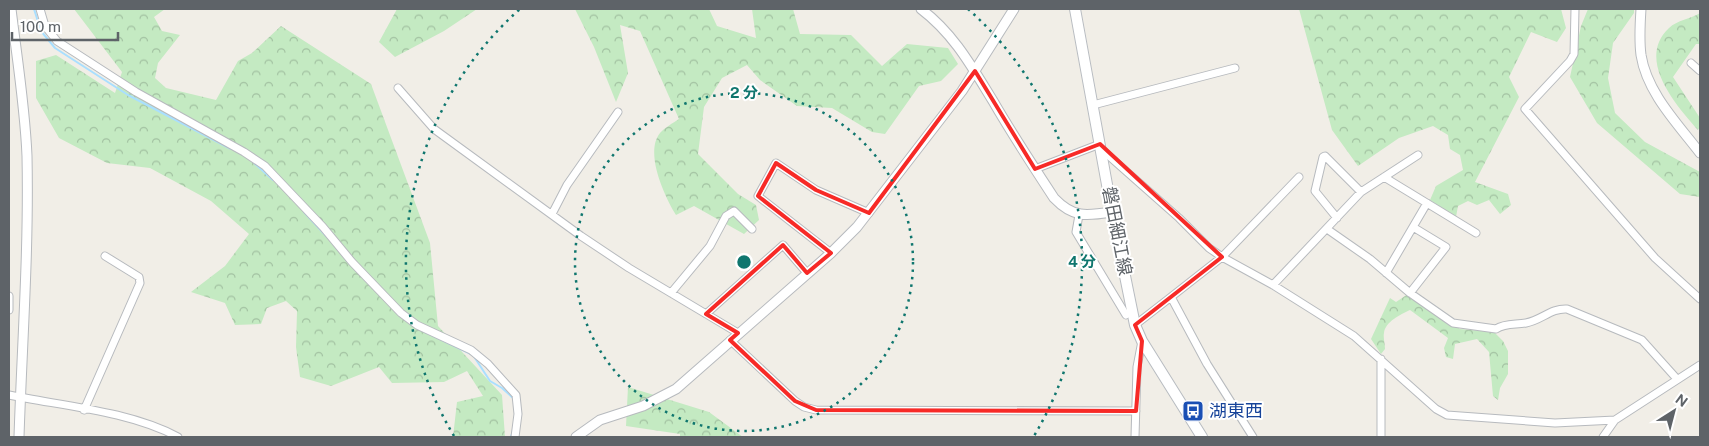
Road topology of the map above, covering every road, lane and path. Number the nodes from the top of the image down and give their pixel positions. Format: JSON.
{"nodes":[{"id":1,"x":11,"y":9,"type":"edge"},
{"id":2,"x":40,"y":9,"type":"edge"},
{"id":3,"x":921,"y":9,"type":"edge"},
{"id":4,"x":1014,"y":9,"type":"edge"},
{"id":5,"x":1075,"y":9,"type":"edge"},
{"id":6,"x":1575,"y":9,"type":"edge"},
{"id":7,"x":1641,"y":9,"type":"edge"},
{"id":8,"x":1691,"y":63,"type":"dead end"},
{"id":9,"x":1235,"y":68,"type":"dead end"},
{"id":10,"x":975,"y":71,"type":"junction"},
{"id":11,"x":1700,"y":71,"type":"edge"},
{"id":12,"x":398,"y":88,"type":"dead end"},
{"id":13,"x":1093,"y":105,"type":"junction"},
{"id":14,"x":618,"y":112,"type":"dead end"},
{"id":15,"x":1101,"y":146,"type":"junction"},
{"id":16,"x":1700,"y":153,"type":"edge"},
{"id":17,"x":1418,"y":155,"type":"dead end"},
{"id":18,"x":1035,"y":169,"type":"junction"},
{"id":19,"x":1299,"y":177,"type":"dead end"},
{"id":20,"x":1384,"y":177,"type":"junction"},
{"id":21,"x":1361,"y":192,"type":"junction"},
{"id":22,"x":1427,"y":203,"type":"junction"},
{"id":23,"x":1112,"y":212,"type":"junction"},
{"id":24,"x":869,"y":213,"type":"junction"},
{"id":25,"x":552,"y":214,"type":"junction"},
{"id":26,"x":1079,"y":215,"type":"junction"},
{"id":27,"x":1337,"y":218,"type":"junction"},
{"id":28,"x":1413,"y":227,"type":"junction"},
{"id":29,"x":752,"y":229,"type":"dead end"},
{"id":30,"x":1327,"y":229,"type":"junction"},
{"id":31,"x":1476,"y":233,"type":"dead end"},
{"id":32,"x":830,"y":253,"type":"junction"},
{"id":33,"x":105,"y":256,"type":"dead end"},
{"id":34,"x":1222,"y":257,"type":"junction"},
{"id":35,"x":808,"y":273,"type":"junction"},
{"id":36,"x":1386,"y":273,"type":"junction"},
{"id":37,"x":1273,"y":286,"type":"junction"},
{"id":38,"x":671,"y":293,"type":"junction"},
{"id":39,"x":1410,"y":294,"type":"junction"},
{"id":40,"x":9,"y":296,"type":"edge"},
{"id":41,"x":1171,"y":297,"type":"junction"},
{"id":42,"x":1700,"y":299,"type":"edge"},
{"id":43,"x":9,"y":310,"type":"edge"},
{"id":44,"x":706,"y":314,"type":"junction"},
{"id":45,"x":1126,"y":315,"type":"dead end"},
{"id":46,"x":1135,"y":325,"type":"junction"},
{"id":47,"x":738,"y":333,"type":"junction"},
{"id":48,"x":730,"y":340,"type":"junction"},
{"id":49,"x":1142,"y":341,"type":"junction"},
{"id":50,"x":1381,"y":359,"type":"junction"},
{"id":51,"x":1700,"y":365,"type":"edge"},
{"id":52,"x":1677,"y":379,"type":"junction"},
{"id":53,"x":9,"y":395,"type":"edge"},
{"id":54,"x":20,"y":397,"type":"junction"},
{"id":55,"x":84,"y":410,"type":"junction"},
{"id":56,"x":1136,"y":411,"type":"junction"},
{"id":57,"x":1615,"y":420,"type":"junction"},
{"id":58,"x":19,"y":437,"type":"edge"},
{"id":59,"x":178,"y":437,"type":"edge"},
{"id":60,"x":515,"y":437,"type":"edge"},
{"id":61,"x":576,"y":437,"type":"edge"},
{"id":62,"x":1135,"y":437,"type":"edge"},
{"id":63,"x":1202,"y":437,"type":"edge"},
{"id":64,"x":1253,"y":437,"type":"edge"},
{"id":65,"x":1382,"y":437,"type":"edge"},
{"id":66,"x":1603,"y":437,"type":"edge"}],
"edges":[{"from":1,"to":54,"type":"street"},
{"from":2,"to":60,"type":"street"},
{"from":3,"to":10,"type":"street"},
{"from":4,"to":10,"type":"street"},
{"from":5,"to":13,"type":"main road","name":"磐田細江線"},
{"from":6,"to":42,"type":"street"},
{"from":7,"to":16,"type":"street"},
{"from":8,"to":11,"type":"street"},
{"from":9,"to":13,"type":"street"},
{"from":10,"to":18,"type":"street"},
{"from":10,"to":24,"type":"street"},
{"from":12,"to":25,"type":"street"},
{"from":13,"to":15,"type":"main road","name":"磐田細江線"},
{"from":14,"to":25,"type":"street"},
{"from":15,"to":18,"type":"street"},
{"from":15,"to":23,"type":"main road","name":"磐田細江線"},
{"from":15,"to":34,"type":"street"},
{"from":17,"to":20,"type":"street"},
{"from":18,"to":26,"type":"street"},
{"from":19,"to":34,"type":"street"},
{"from":20,"to":21,"type":"street"},
{"from":20,"to":22,"type":"street"},
{"from":21,"to":27,"type":"street"},
{"from":21,"to":27,"type":"street"},
{"from":22,"to":28,"type":"street"},
{"from":22,"to":31,"type":"street"},
{"from":23,"to":26,"type":"street"},
{"from":23,"to":46,"type":"main road","name":"磐田細江線"},
{"from":24,"to":32,"type":"street"},
{"from":24,"to":32,"type":"street"},
{"from":25,"to":38,"type":"street"},
{"from":26,"to":45,"type":"street"},
{"from":27,"to":30,"type":"street"},
{"from":28,"to":36,"type":"street"},
{"from":28,"to":39,"type":"street"},
{"from":29,"to":38,"type":"street"},
{"from":30,"to":36,"type":"street"},
{"from":30,"to":37,"type":"street"},
{"from":32,"to":35,"type":"street"},
{"from":33,"to":55,"type":"street"},
{"from":34,"to":37,"type":"street"},
{"from":34,"to":41,"type":"street"},
{"from":35,"to":44,"type":"street"},
{"from":35,"to":47,"type":"street"},
{"from":36,"to":39,"type":"street"},
{"from":37,"to":50,"type":"street"},
{"from":38,"to":44,"type":"street"},
{"from":39,"to":52,"type":"street"},
{"from":40,"to":43,"type":"street"},
{"from":41,"to":46,"type":"street"},
{"from":41,"to":64,"type":"street"},
{"from":44,"to":47,"type":"street"},
{"from":46,"to":49,"type":"main road","name":"磐田細江線"},
{"from":47,"to":48,"type":"street"},
{"from":48,"to":56,"type":"street"},
{"from":48,"to":61,"type":"street"},
{"from":49,"to":56,"type":"street"},
{"from":49,"to":63,"type":"main road","name":"磐田細江線"},
{"from":50,"to":57,"type":"street"},
{"from":50,"to":65,"type":"street"},
{"from":51,"to":52,"type":"street"},
{"from":52,"to":57,"type":"street"},
{"from":53,"to":54,"type":"street"},
{"from":54,"to":55,"type":"street"},
{"from":54,"to":58,"type":"street"},
{"from":55,"to":59,"type":"street"},
{"from":56,"to":62,"type":"street"},
{"from":57,"to":66,"type":"street"}]}
